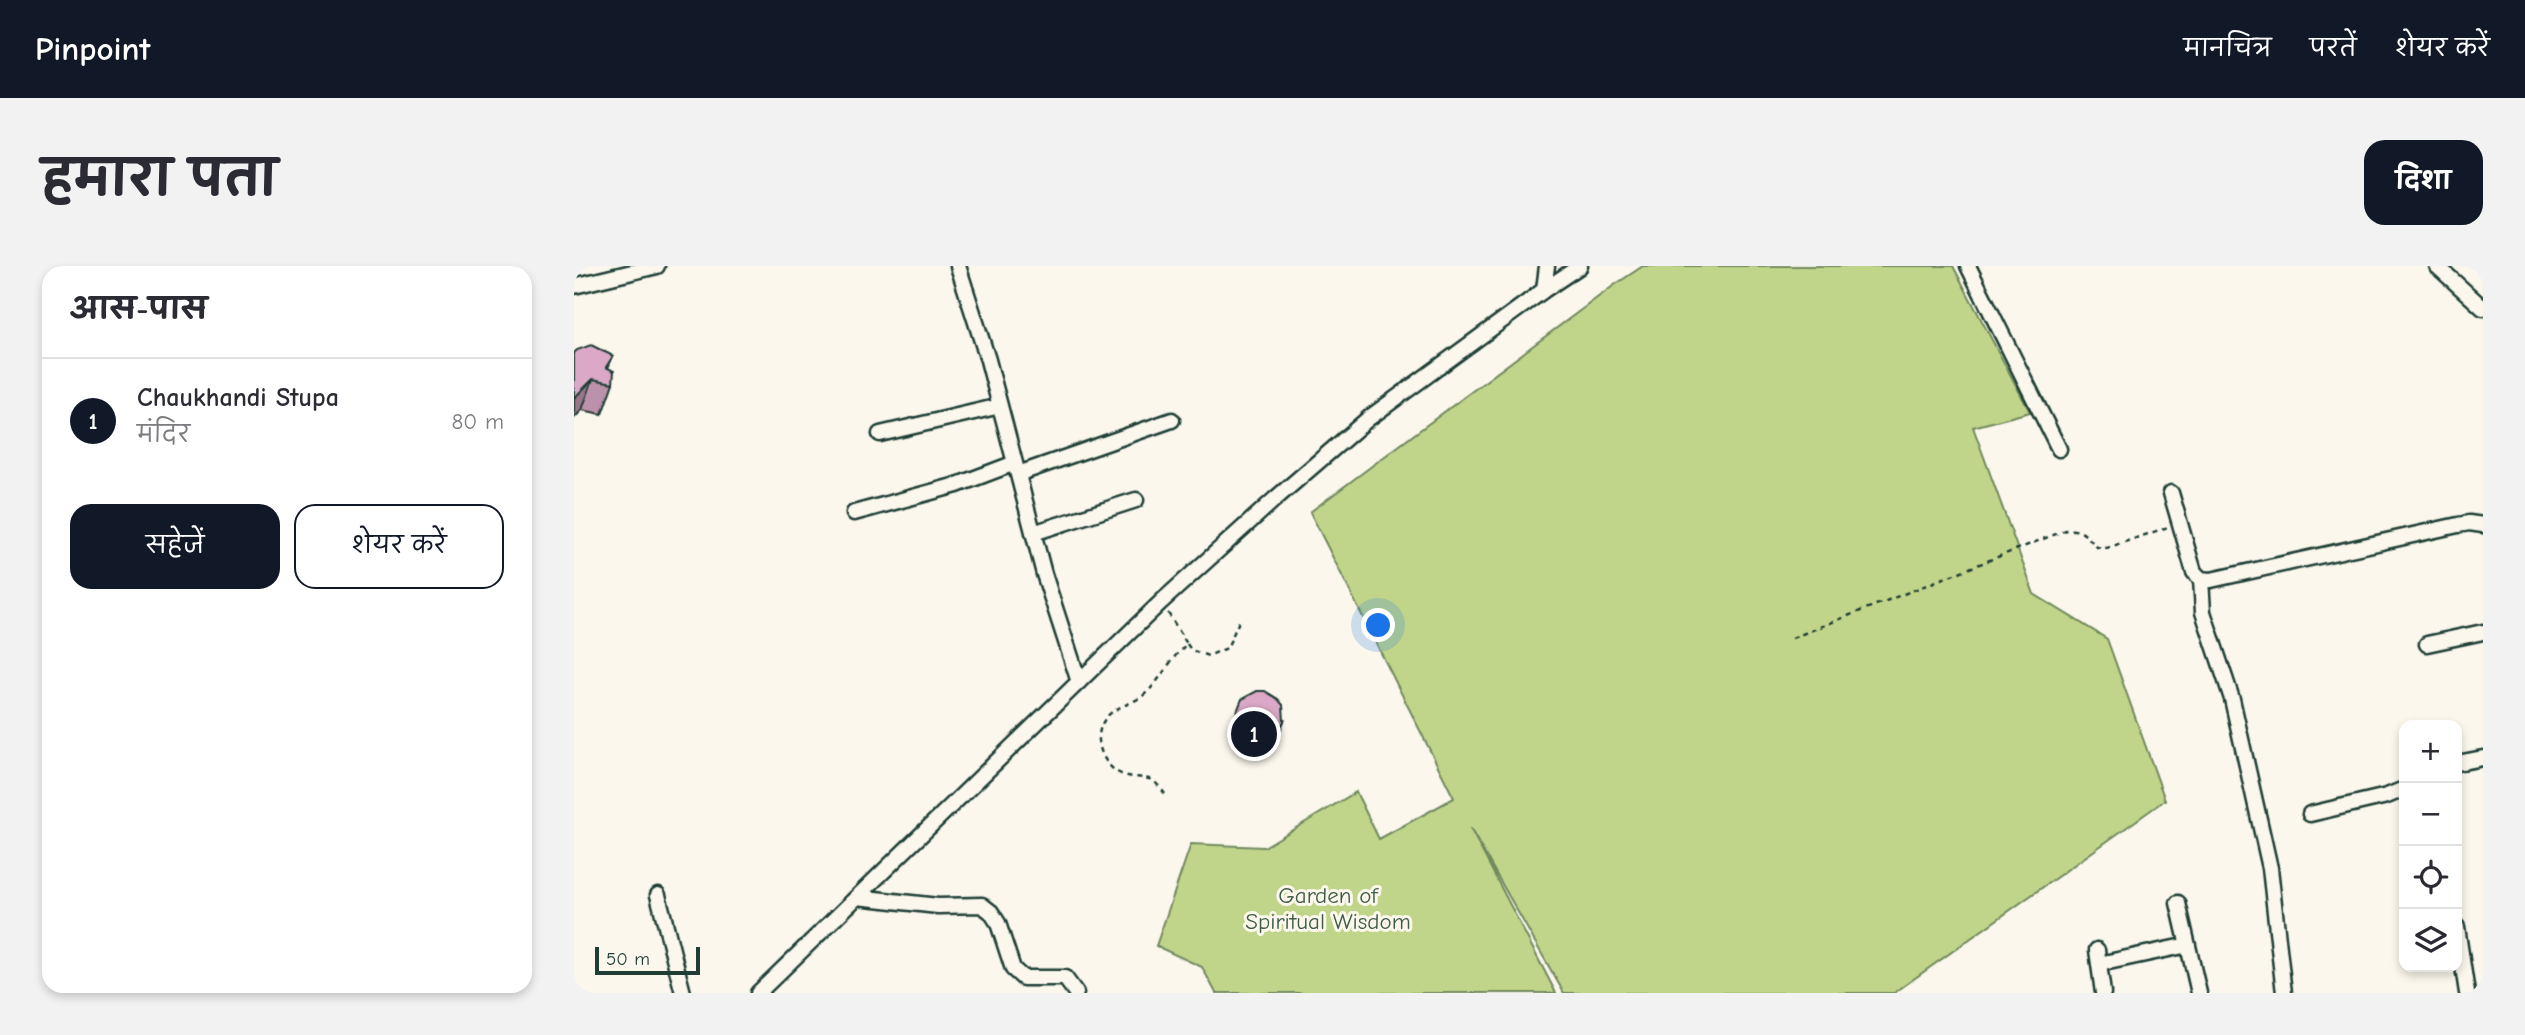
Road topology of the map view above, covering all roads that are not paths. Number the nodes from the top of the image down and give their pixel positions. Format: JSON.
{"nodes":[{"id":1,"x":657,"y":266,"type":"edge"},
{"id":2,"x":958,"y":266,"type":"edge"},
{"id":3,"x":1547,"y":266,"type":"edge"},
{"id":4,"x":1580,"y":266,"type":"edge"},
{"id":5,"x":1968,"y":266,"type":"edge"},
{"id":6,"x":2437,"y":266,"type":"edge"},
{"id":7,"x":574,"y":286,"type":"edge"},
{"id":8,"x":1544,"y":290,"type":"junction"},
{"id":9,"x":2483,"y":308,"type":"edge"},
{"id":10,"x":1000,"y":406,"type":"junction"},
{"id":11,"x":1172,"y":419,"type":"dead end"},
{"id":12,"x":880,"y":434,"type":"dead end"},
{"id":13,"x":2059,"y":449,"type":"dead end"},
{"id":14,"x":1016,"y":468,"type":"junction"},
{"id":15,"x":2171,"y":494,"type":"dead end"},
{"id":16,"x":1136,"y":499,"type":"dead end"},
{"id":17,"x":853,"y":513,"type":"dead end"},
{"id":18,"x":2483,"y":526,"type":"edge"},
{"id":19,"x":1033,"y":533,"type":"junction"},
{"id":20,"x":2201,"y":579,"type":"junction"},
{"id":21,"x":2483,"y":632,"type":"edge"},
{"id":22,"x":2427,"y":644,"type":"dead end"},
{"id":23,"x":1079,"y":682,"type":"junction"},
{"id":24,"x":2483,"y":758,"type":"edge"},
{"id":25,"x":2462,"y":762,"type":"edge"},
{"id":26,"x":2399,"y":791,"type":"edge"},
{"id":27,"x":2310,"y":814,"type":"dead end"},
{"id":28,"x":659,"y":895,"type":"dead end"},
{"id":29,"x":857,"y":897,"type":"junction"},
{"id":30,"x":2178,"y":903,"type":"dead end"},
{"id":31,"x":2188,"y":945,"type":"junction"},
{"id":32,"x":2462,"y":960,"type":"edge"},
{"id":33,"x":683,"y":993,"type":"edge"},
{"id":34,"x":758,"y":993,"type":"edge"},
{"id":35,"x":1076,"y":993,"type":"edge"},
{"id":36,"x":2103,"y":993,"type":"edge"},
{"id":37,"x":2199,"y":993,"type":"edge"},
{"id":38,"x":2284,"y":993,"type":"edge"},
{"id":39,"x":2467,"y":993,"type":"edge"}],
"edges":[{"from":1,"to":7,"type":"street"},
{"from":2,"to":10,"type":"street"},
{"from":3,"to":8,"type":"street"},
{"from":4,"to":8,"type":"street"},
{"from":5,"to":13,"type":"street"},
{"from":6,"to":9,"type":"street"},
{"from":8,"to":23,"type":"street"},
{"from":10,"to":12,"type":"street"},
{"from":10,"to":14,"type":"street"},
{"from":11,"to":14,"type":"street"},
{"from":14,"to":17,"type":"street"},
{"from":14,"to":19,"type":"street"},
{"from":15,"to":20,"type":"street"},
{"from":16,"to":19,"type":"street"},
{"from":18,"to":20,"type":"street"},
{"from":19,"to":23,"type":"street"},
{"from":20,"to":38,"type":"street"},
{"from":21,"to":22,"type":"street"},
{"from":23,"to":29,"type":"street"},
{"from":24,"to":25,"type":"street"},
{"from":26,"to":27,"type":"street"},
{"from":28,"to":33,"type":"street"},
{"from":29,"to":34,"type":"street"},
{"from":29,"to":35,"type":"street"},
{"from":30,"to":31,"type":"street"},
{"from":31,"to":36,"type":"street"},
{"from":31,"to":37,"type":"street"},
{"from":32,"to":39,"type":"street"}]}
